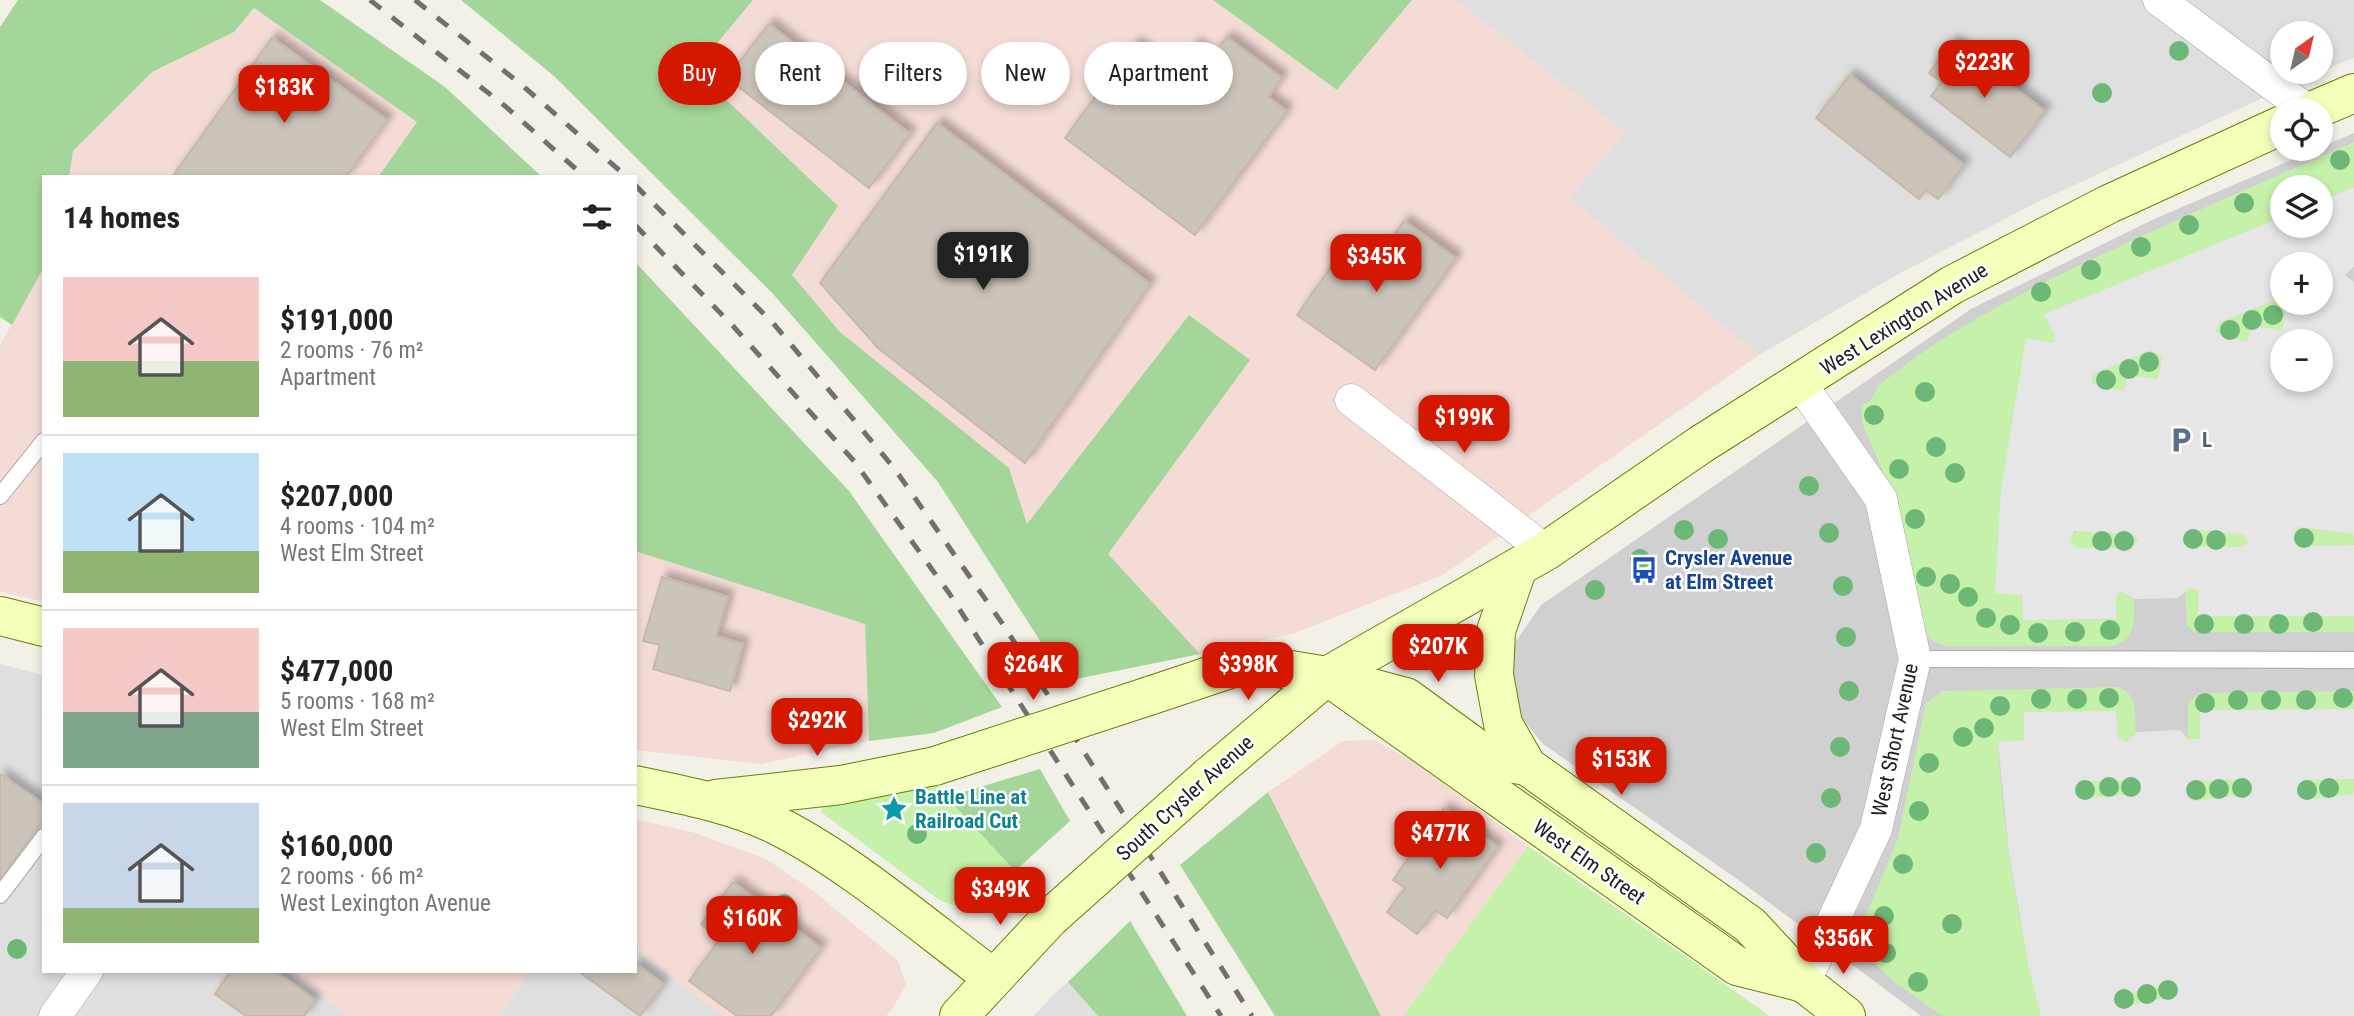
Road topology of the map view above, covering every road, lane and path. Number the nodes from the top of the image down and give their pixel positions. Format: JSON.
{"nodes":[{"id":1,"x":2159,"y":0,"type":"edge"},
{"id":2,"x":2354,"y":93,"type":"edge"},
{"id":3,"x":2291,"y":98,"type":"edge"},
{"id":4,"x":2333,"y":102,"type":"edge"},
{"id":5,"x":2270,"y":130,"type":"edge"},
{"id":6,"x":1800,"y":383,"type":"junction"},
{"id":7,"x":1351,"y":400,"type":"dead end"},
{"id":8,"x":42,"y":444,"type":"edge"},
{"id":9,"x":0,"y":496,"type":"edge"},
{"id":10,"x":1532,"y":559,"type":"junction"},
{"id":11,"x":0,"y":615,"type":"edge"},
{"id":12,"x":42,"y":626,"type":"edge"},
{"id":13,"x":1915,"y":659,"type":"junction"},
{"id":14,"x":2354,"y":660,"type":"edge"},
{"id":15,"x":1327,"y":676,"type":"junction"},
{"id":16,"x":1527,"y":766,"type":"junction"},
{"id":17,"x":637,"y":785,"type":"edge"},
{"id":18,"x":707,"y":800,"type":"junction"},
{"id":19,"x":42,"y":840,"type":"edge"},
{"id":20,"x":0,"y":895,"type":"edge"},
{"id":21,"x":86,"y":973,"type":"edge"},
{"id":22,"x":992,"y":977,"type":"junction"},
{"id":23,"x":1804,"y":983,"type":"junction"},
{"id":24,"x":55,"y":1016,"type":"edge"},
{"id":25,"x":959,"y":1016,"type":"edge"},
{"id":26,"x":1846,"y":1016,"type":"edge"}],
"edges":[{"from":1,"to":3,"type":"street"},
{"from":2,"to":4,"type":"main road"},
{"from":5,"to":6,"type":"main road","name":"West Lexington Avenue"},
{"from":6,"to":10,"type":"main road","name":"West Lexington Avenue"},
{"from":6,"to":13,"type":"street","name":"West Short Avenue"},
{"from":7,"to":10,"type":"street"},
{"from":8,"to":9,"type":"lane"},
{"from":10,"to":15,"type":"main road","name":"South Crysler Avenue"},
{"from":10,"to":16,"type":"main road","name":"West Elm Street"},
{"from":11,"to":12,"type":"main road"},
{"from":13,"to":14,"type":"lane"},
{"from":13,"to":23,"type":"street","name":"West Short Avenue"},
{"from":15,"to":16,"type":"main road","name":"West Elm Street"},
{"from":15,"to":18,"type":"main road","bridge":true},
{"from":15,"to":22,"type":"main road","name":"South Crysler Avenue","bridge":true},
{"from":15,"to":23,"type":"main road","name":"West Elm Street"},
{"from":16,"to":23,"type":"main road","name":"West Elm Street"},
{"from":17,"to":18,"type":"main road"},
{"from":18,"to":22,"type":"main road"},
{"from":19,"to":20,"type":"lane"},
{"from":21,"to":24,"type":"street"},
{"from":22,"to":25,"type":"main road","name":"South Crysler Avenue"},
{"from":23,"to":26,"type":"main road","name":"West Elm Street"}]}
